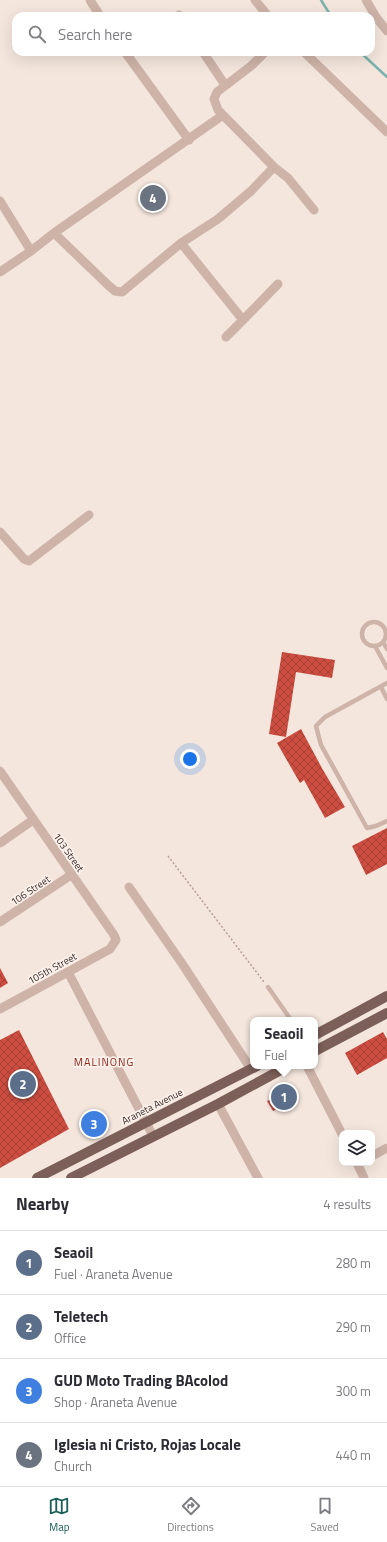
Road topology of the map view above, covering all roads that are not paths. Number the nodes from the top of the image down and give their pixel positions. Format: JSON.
{"nodes":[{"id":1,"x":90,"y":0,"type":"edge"},
{"id":2,"x":255,"y":0,"type":"edge"},
{"id":3,"x":366,"y":0,"type":"edge"},
{"id":4,"x":98,"y":12,"type":"edge"},
{"id":5,"x":265,"y":12,"type":"edge"},
{"id":6,"x":373,"y":12,"type":"edge"},
{"id":7,"x":375,"y":15,"type":"edge"},
{"id":8,"x":386,"y":26,"type":"edge"},
{"id":9,"x":128,"y":56,"type":"edge"},
{"id":10,"x":206,"y":56,"type":"edge"},
{"id":11,"x":262,"y":56,"type":"edge"},
{"id":12,"x":308,"y":56,"type":"edge"},
{"id":13,"x":224,"y":85,"type":"junction"},
{"id":14,"x":223,"y":115,"type":"junction"},
{"id":15,"x":387,"y":132,"type":"edge"},
{"id":16,"x":189,"y":140,"type":"junction"},
{"id":17,"x":274,"y":167,"type":"junction"},
{"id":18,"x":0,"y":201,"type":"edge"},
{"id":19,"x":314,"y":210,"type":"dead end"},
{"id":20,"x":54,"y":233,"type":"junction"},
{"id":21,"x":181,"y":243,"type":"junction"},
{"id":22,"x":31,"y":251,"type":"junction"},
{"id":23,"x":0,"y":272,"type":"edge"},
{"id":24,"x":278,"y":284,"type":"dead end"},
{"id":25,"x":243,"y":320,"type":"junction"},
{"id":26,"x":226,"y":337,"type":"dead end"},
{"id":27,"x":89,"y":515,"type":"dead end"},
{"id":28,"x":0,"y":532,"type":"edge"},
{"id":29,"x":384,"y":642,"type":"junction"},
{"id":30,"x":375,"y":646,"type":"junction"},
{"id":31,"x":387,"y":649,"type":"edge"},
{"id":32,"x":387,"y":668,"type":"edge"},
{"id":33,"x":387,"y":683,"type":"edge"},
{"id":34,"x":381,"y":686,"type":"junction"},
{"id":35,"x":387,"y":699,"type":"edge"},
{"id":36,"x":0,"y":771,"type":"edge"},
{"id":37,"x":33,"y":820,"type":"junction"},
{"id":38,"x":387,"y":821,"type":"edge"},
{"id":39,"x":0,"y":844,"type":"edge"},
{"id":40,"x":71,"y":875,"type":"junction"},
{"id":41,"x":129,"y":888,"type":"dead end"},
{"id":42,"x":0,"y":922,"type":"edge"},
{"id":43,"x":114,"y":945,"type":"joint"},
{"id":44,"x":68,"y":972,"type":"junction"},
{"id":45,"x":268,"y":986,"type":"road end"},
{"id":46,"x":387,"y":996,"type":"edge"},
{"id":47,"x":370,"y":1005,"type":"junction"},
{"id":48,"x":0,"y":1009,"type":"edge"},
{"id":49,"x":387,"y":1013,"type":"edge"},
{"id":50,"x":289,"y":1017,"type":"edge"},
{"id":51,"x":377,"y":1019,"type":"junction"},
{"id":52,"x":318,"y":1033,"type":"edge"},
{"id":53,"x":318,"y":1049,"type":"edge"},
{"id":54,"x":250,"y":1062,"type":"edge"},
{"id":55,"x":252,"y":1069,"type":"edge"},
{"id":56,"x":282,"y":1069,"type":"edge"},
{"id":57,"x":309,"y":1069,"type":"edge"},
{"id":58,"x":218,"y":1104,"type":"junction"},
{"id":59,"x":146,"y":1122,"type":"junction"},
{"id":60,"x":340,"y":1130,"type":"edge"},
{"id":61,"x":153,"y":1136,"type":"junction"},
{"id":62,"x":387,"y":1148,"type":"edge"},
{"id":63,"x":375,"y":1154,"type":"edge"},
{"id":64,"x":358,"y":1166,"type":"edge"},
{"id":65,"x":83,"y":1175,"type":"edge"},
{"id":66,"x":37,"y":1178,"type":"edge"},
{"id":67,"x":71,"y":1178,"type":"edge"},
{"id":68,"x":258,"y":1178,"type":"edge"},
{"id":69,"x":364,"y":1178,"type":"edge"}],
"edges":[{"from":1,"to":4,"type":"street"},
{"from":2,"to":5,"type":"street"},
{"from":3,"to":6,"type":"street"},
{"from":7,"to":8,"type":"street"},
{"from":9,"to":16,"type":"street"},
{"from":10,"to":13,"type":"street"},
{"from":11,"to":13,"type":"street"},
{"from":12,"to":15,"type":"street"},
{"from":13,"to":14,"type":"street"},
{"from":14,"to":16,"type":"street"},
{"from":14,"to":17,"type":"street"},
{"from":16,"to":20,"type":"street"},
{"from":17,"to":19,"type":"street"},
{"from":17,"to":21,"type":"street"},
{"from":18,"to":22,"type":"street"},
{"from":20,"to":21,"type":"street"},
{"from":20,"to":22,"type":"street"},
{"from":21,"to":25,"type":"street"},
{"from":22,"to":23,"type":"street"},
{"from":24,"to":25,"type":"street"},
{"from":25,"to":26,"type":"street"},
{"from":27,"to":28,"type":"street"},
{"from":29,"to":30,"type":"lane"},
{"from":29,"to":30,"type":"lane"},
{"from":29,"to":31,"type":"lane"},
{"from":30,"to":32,"type":"lane"},
{"from":33,"to":34,"type":"lane"},
{"from":34,"to":35,"type":"lane"},
{"from":34,"to":38,"type":"lane"},
{"from":36,"to":37,"type":"street","name":"103 Street"},
{"from":37,"to":39,"type":"street"},
{"from":37,"to":40,"type":"street","name":"103 Street"},
{"from":40,"to":42,"type":"street","name":"106 Street"},
{"from":40,"to":43,"type":"street","name":"103 Street"},
{"from":41,"to":54,"type":"street"},
{"from":43,"to":44,"type":"street","name":"105th Street"},
{"from":44,"to":48,"type":"street","name":"105th Street"},
{"from":44,"to":59,"type":"street"},
{"from":45,"to":50,"type":"lane"},
{"from":46,"to":47,"type":"main road"},
{"from":47,"to":51,"type":"main road"},
{"from":47,"to":52,"type":"main road"},
{"from":49,"to":51,"type":"main road"},
{"from":51,"to":53,"type":"main road"},
{"from":55,"to":59,"type":"main road","name":"Araneta Avenue"},
{"from":56,"to":58,"type":"main road"},
{"from":57,"to":60,"type":"street"},
{"from":58,"to":61,"type":"main road"},
{"from":58,"to":68,"type":"street"},
{"from":59,"to":61,"type":"street"},
{"from":59,"to":66,"type":"main road","name":"Araneta Avenue"},
{"from":61,"to":65,"type":"main road"},
{"from":62,"to":63,"type":"street"},
{"from":64,"to":69,"type":"street"},
{"from":65,"to":67,"type":"main road"}]}
